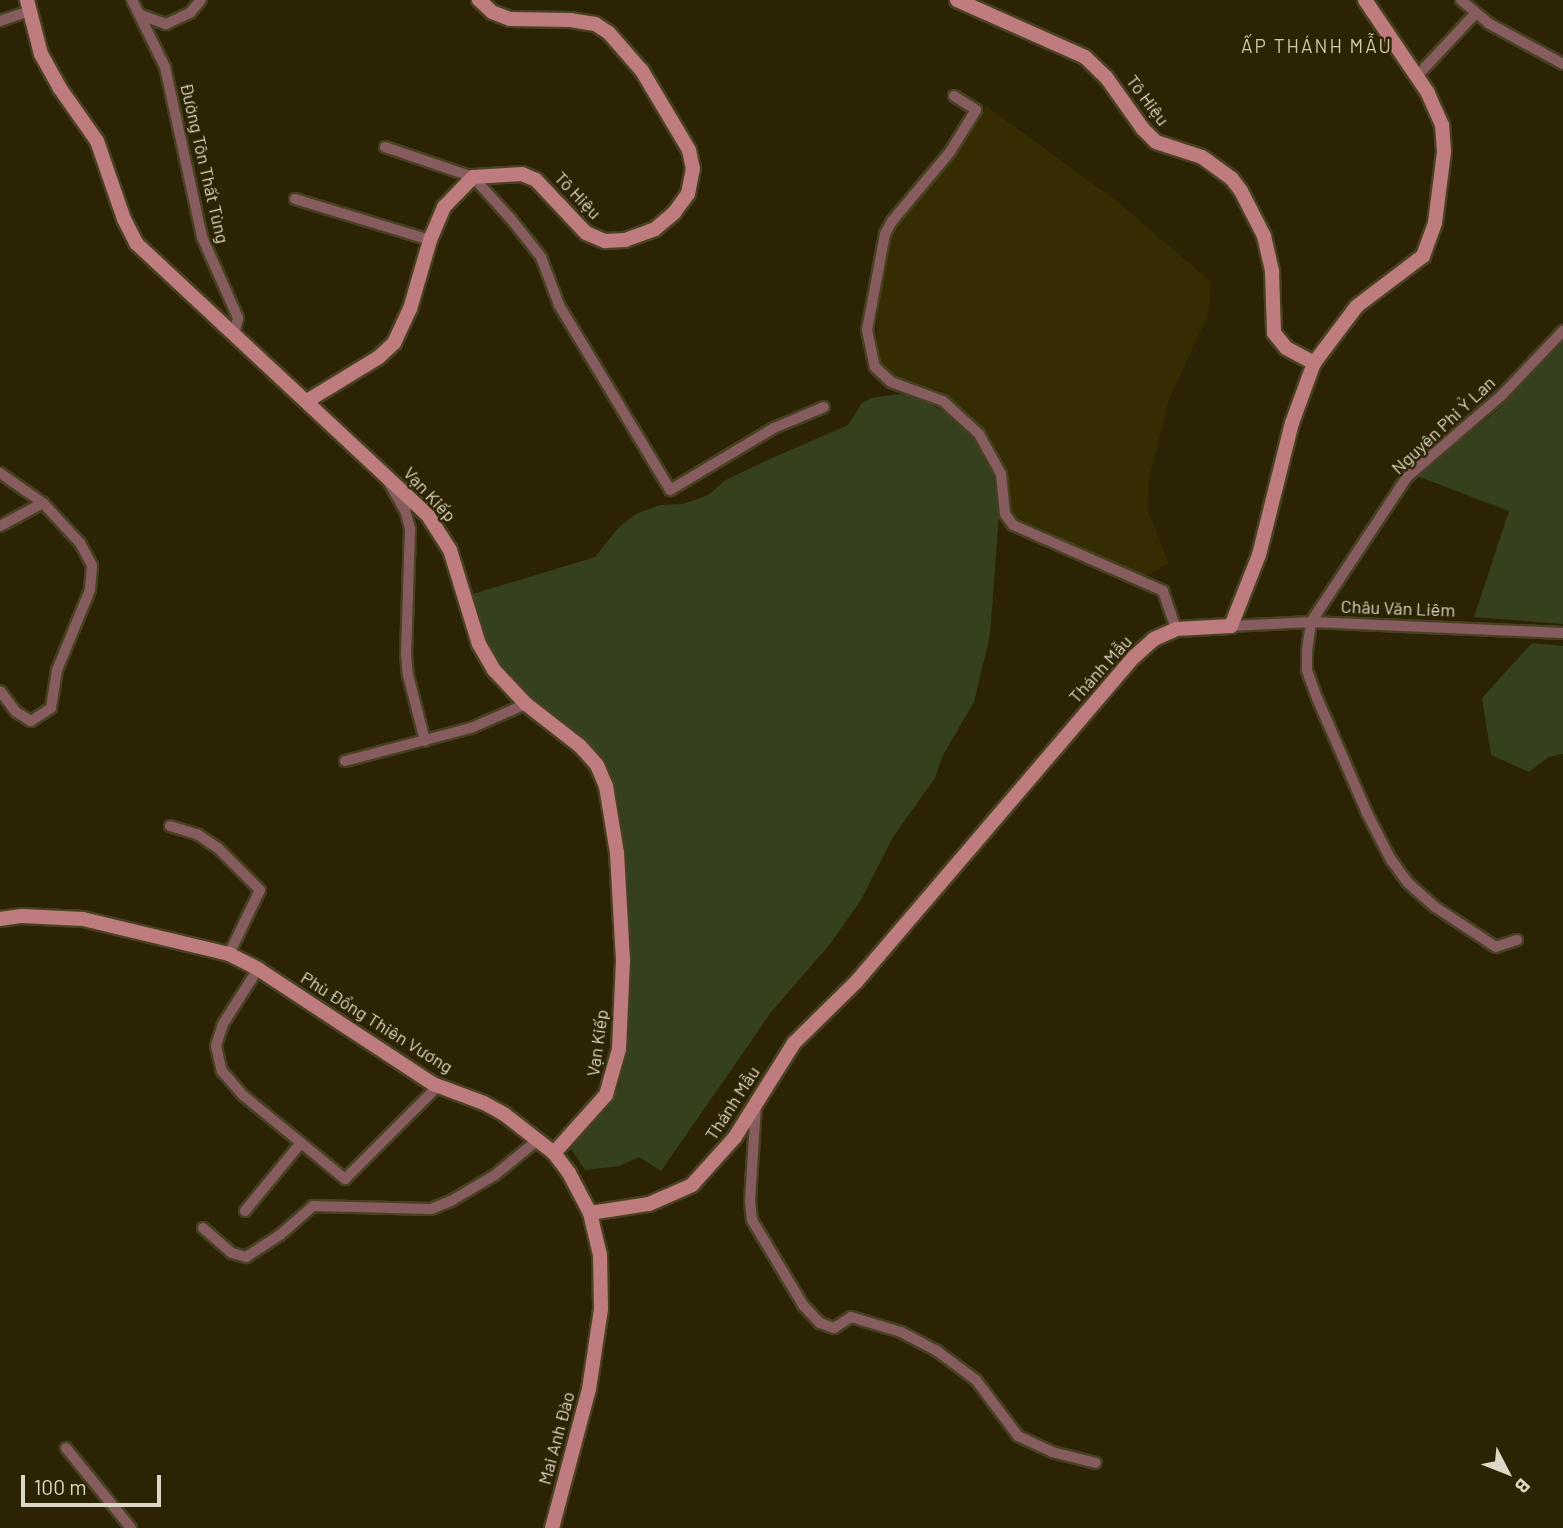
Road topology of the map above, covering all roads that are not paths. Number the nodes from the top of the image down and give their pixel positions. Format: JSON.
{"nodes":[{"id":1,"x":132,"y":0,"type":"edge"},
{"id":2,"x":201,"y":0,"type":"edge"},
{"id":3,"x":479,"y":0,"type":"edge"},
{"id":4,"x":957,"y":0,"type":"edge"},
{"id":5,"x":1365,"y":0,"type":"edge"},
{"id":6,"x":1461,"y":0,"type":"edge"},
{"id":7,"x":28,"y":6,"type":"edge"},
{"id":8,"x":139,"y":14,"type":"junction"},
{"id":9,"x":1475,"y":14,"type":"junction"},
{"id":10,"x":0,"y":21,"type":"edge"},
{"id":11,"x":1563,"y":64,"type":"edge"},
{"id":12,"x":1416,"y":77,"type":"junction"},
{"id":13,"x":954,"y":96,"type":"dead end"},
{"id":14,"x":385,"y":147,"type":"dead end"},
{"id":15,"x":472,"y":177,"type":"junction"},
{"id":16,"x":295,"y":199,"type":"dead end"},
{"id":17,"x":430,"y":240,"type":"junction"},
{"id":18,"x":1563,"y":331,"type":"edge"},
{"id":19,"x":234,"y":335,"type":"junction"},
{"id":20,"x":1314,"y":363,"type":"junction"},
{"id":21,"x":307,"y":401,"type":"junction"},
{"id":22,"x":824,"y":407,"type":"dead end"},
{"id":23,"x":0,"y":473,"type":"edge"},
{"id":24,"x":385,"y":475,"type":"junction"},
{"id":25,"x":43,"y":503,"type":"junction"},
{"id":26,"x":0,"y":526,"type":"edge"},
{"id":27,"x":1311,"y":622,"type":"junction"},
{"id":28,"x":1231,"y":626,"type":"junction"},
{"id":29,"x":1176,"y":629,"type":"junction"},
{"id":30,"x":1563,"y":633,"type":"edge"},
{"id":31,"x":0,"y":691,"type":"edge"},
{"id":32,"x":526,"y":704,"type":"junction"},
{"id":33,"x":425,"y":741,"type":"junction"},
{"id":34,"x":345,"y":761,"type":"dead end"},
{"id":35,"x":170,"y":826,"type":"dead end"},
{"id":36,"x":0,"y":919,"type":"edge"},
{"id":37,"x":1517,"y":940,"type":"dead end"},
{"id":38,"x":229,"y":954,"type":"junction"},
{"id":39,"x":258,"y":970,"type":"junction"},
{"id":40,"x":438,"y":1086,"type":"junction"},
{"id":41,"x":755,"y":1105,"type":"junction"},
{"id":42,"x":538,"y":1139,"type":"junction"},
{"id":43,"x":300,"y":1144,"type":"junction"},
{"id":44,"x":554,"y":1153,"type":"junction"},
{"id":45,"x":245,"y":1212,"type":"dead end"},
{"id":46,"x":590,"y":1213,"type":"junction"},
{"id":47,"x":204,"y":1228,"type":"dead end"},
{"id":48,"x":594,"y":1358,"type":"joint"},
{"id":49,"x":66,"y":1448,"type":"dead end"},
{"id":50,"x":1096,"y":1463,"type":"dead end"},
{"id":51,"x":131,"y":1528,"type":"edge"},
{"id":52,"x":552,"y":1528,"type":"edge"}],
"edges":[{"from":1,"to":8,"type":"street","name":"Đường Tôn Thất Tùng"},
{"from":2,"to":8,"type":"street"},
{"from":3,"to":15,"type":"street","name":"Tô Hiệu"},
{"from":4,"to":20,"type":"street","name":"Tô Hiệu"},
{"from":5,"to":12,"type":"street"},
{"from":6,"to":9,"type":"street"},
{"from":7,"to":10,"type":"street"},
{"from":7,"to":19,"type":"street","name":"Vạn Kiếp"},
{"from":8,"to":19,"type":"street","name":"Đường Tôn Thất Tùng"},
{"from":9,"to":11,"type":"street"},
{"from":9,"to":12,"type":"street"},
{"from":12,"to":20,"type":"street"},
{"from":13,"to":29,"type":"street"},
{"from":14,"to":15,"type":"street"},
{"from":15,"to":17,"type":"street"},
{"from":15,"to":22,"type":"street"},
{"from":16,"to":17,"type":"street"},
{"from":17,"to":21,"type":"street"},
{"from":18,"to":27,"type":"street","name":"Nguyên Phi Ỷ Lan"},
{"from":19,"to":21,"type":"street","name":"Vạn Kiếp"},
{"from":20,"to":28,"type":"street"},
{"from":21,"to":24,"type":"street","name":"Vạn Kiếp"},
{"from":23,"to":25,"type":"street"},
{"from":24,"to":32,"type":"street","name":"Vạn Kiếp"},
{"from":24,"to":33,"type":"street"},
{"from":25,"to":26,"type":"street"},
{"from":25,"to":31,"type":"street"},
{"from":27,"to":28,"type":"street","name":"Châu Văn Liêm"},
{"from":27,"to":30,"type":"street","name":"Châu Văn Liêm"},
{"from":27,"to":37,"type":"street"},
{"from":28,"to":29,"type":"street","name":"Thánh Mẫu"},
{"from":29,"to":41,"type":"street","name":"Thánh Mẫu"},
{"from":32,"to":33,"type":"street"},
{"from":32,"to":44,"type":"street","name":"Vạn Kiếp"},
{"from":33,"to":34,"type":"street"},
{"from":35,"to":38,"type":"street"},
{"from":36,"to":38,"type":"street","name":"Phù Đổng Thiên Vương"},
{"from":38,"to":39,"type":"street","name":"Phù Đổng Thiên Vương"},
{"from":39,"to":40,"type":"street","name":"Phù Đổng Thiên Vương"},
{"from":39,"to":43,"type":"street"},
{"from":40,"to":42,"type":"street","name":"Phù Đổng Thiên Vương"},
{"from":40,"to":43,"type":"street"},
{"from":41,"to":46,"type":"street","name":"Thánh Mẫu"},
{"from":41,"to":50,"type":"street"},
{"from":42,"to":44,"type":"street","name":"Phù Đổng Thiên Vương"},
{"from":42,"to":47,"type":"street"},
{"from":43,"to":45,"type":"street"},
{"from":44,"to":46,"type":"street","name":"Phù Đổng Thiên Vương"},
{"from":46,"to":48,"type":"street","name":"Phù Đổng Thiên Vương"},
{"from":48,"to":52,"type":"street","name":"Mai Anh Đào"},
{"from":49,"to":51,"type":"street"}]}
